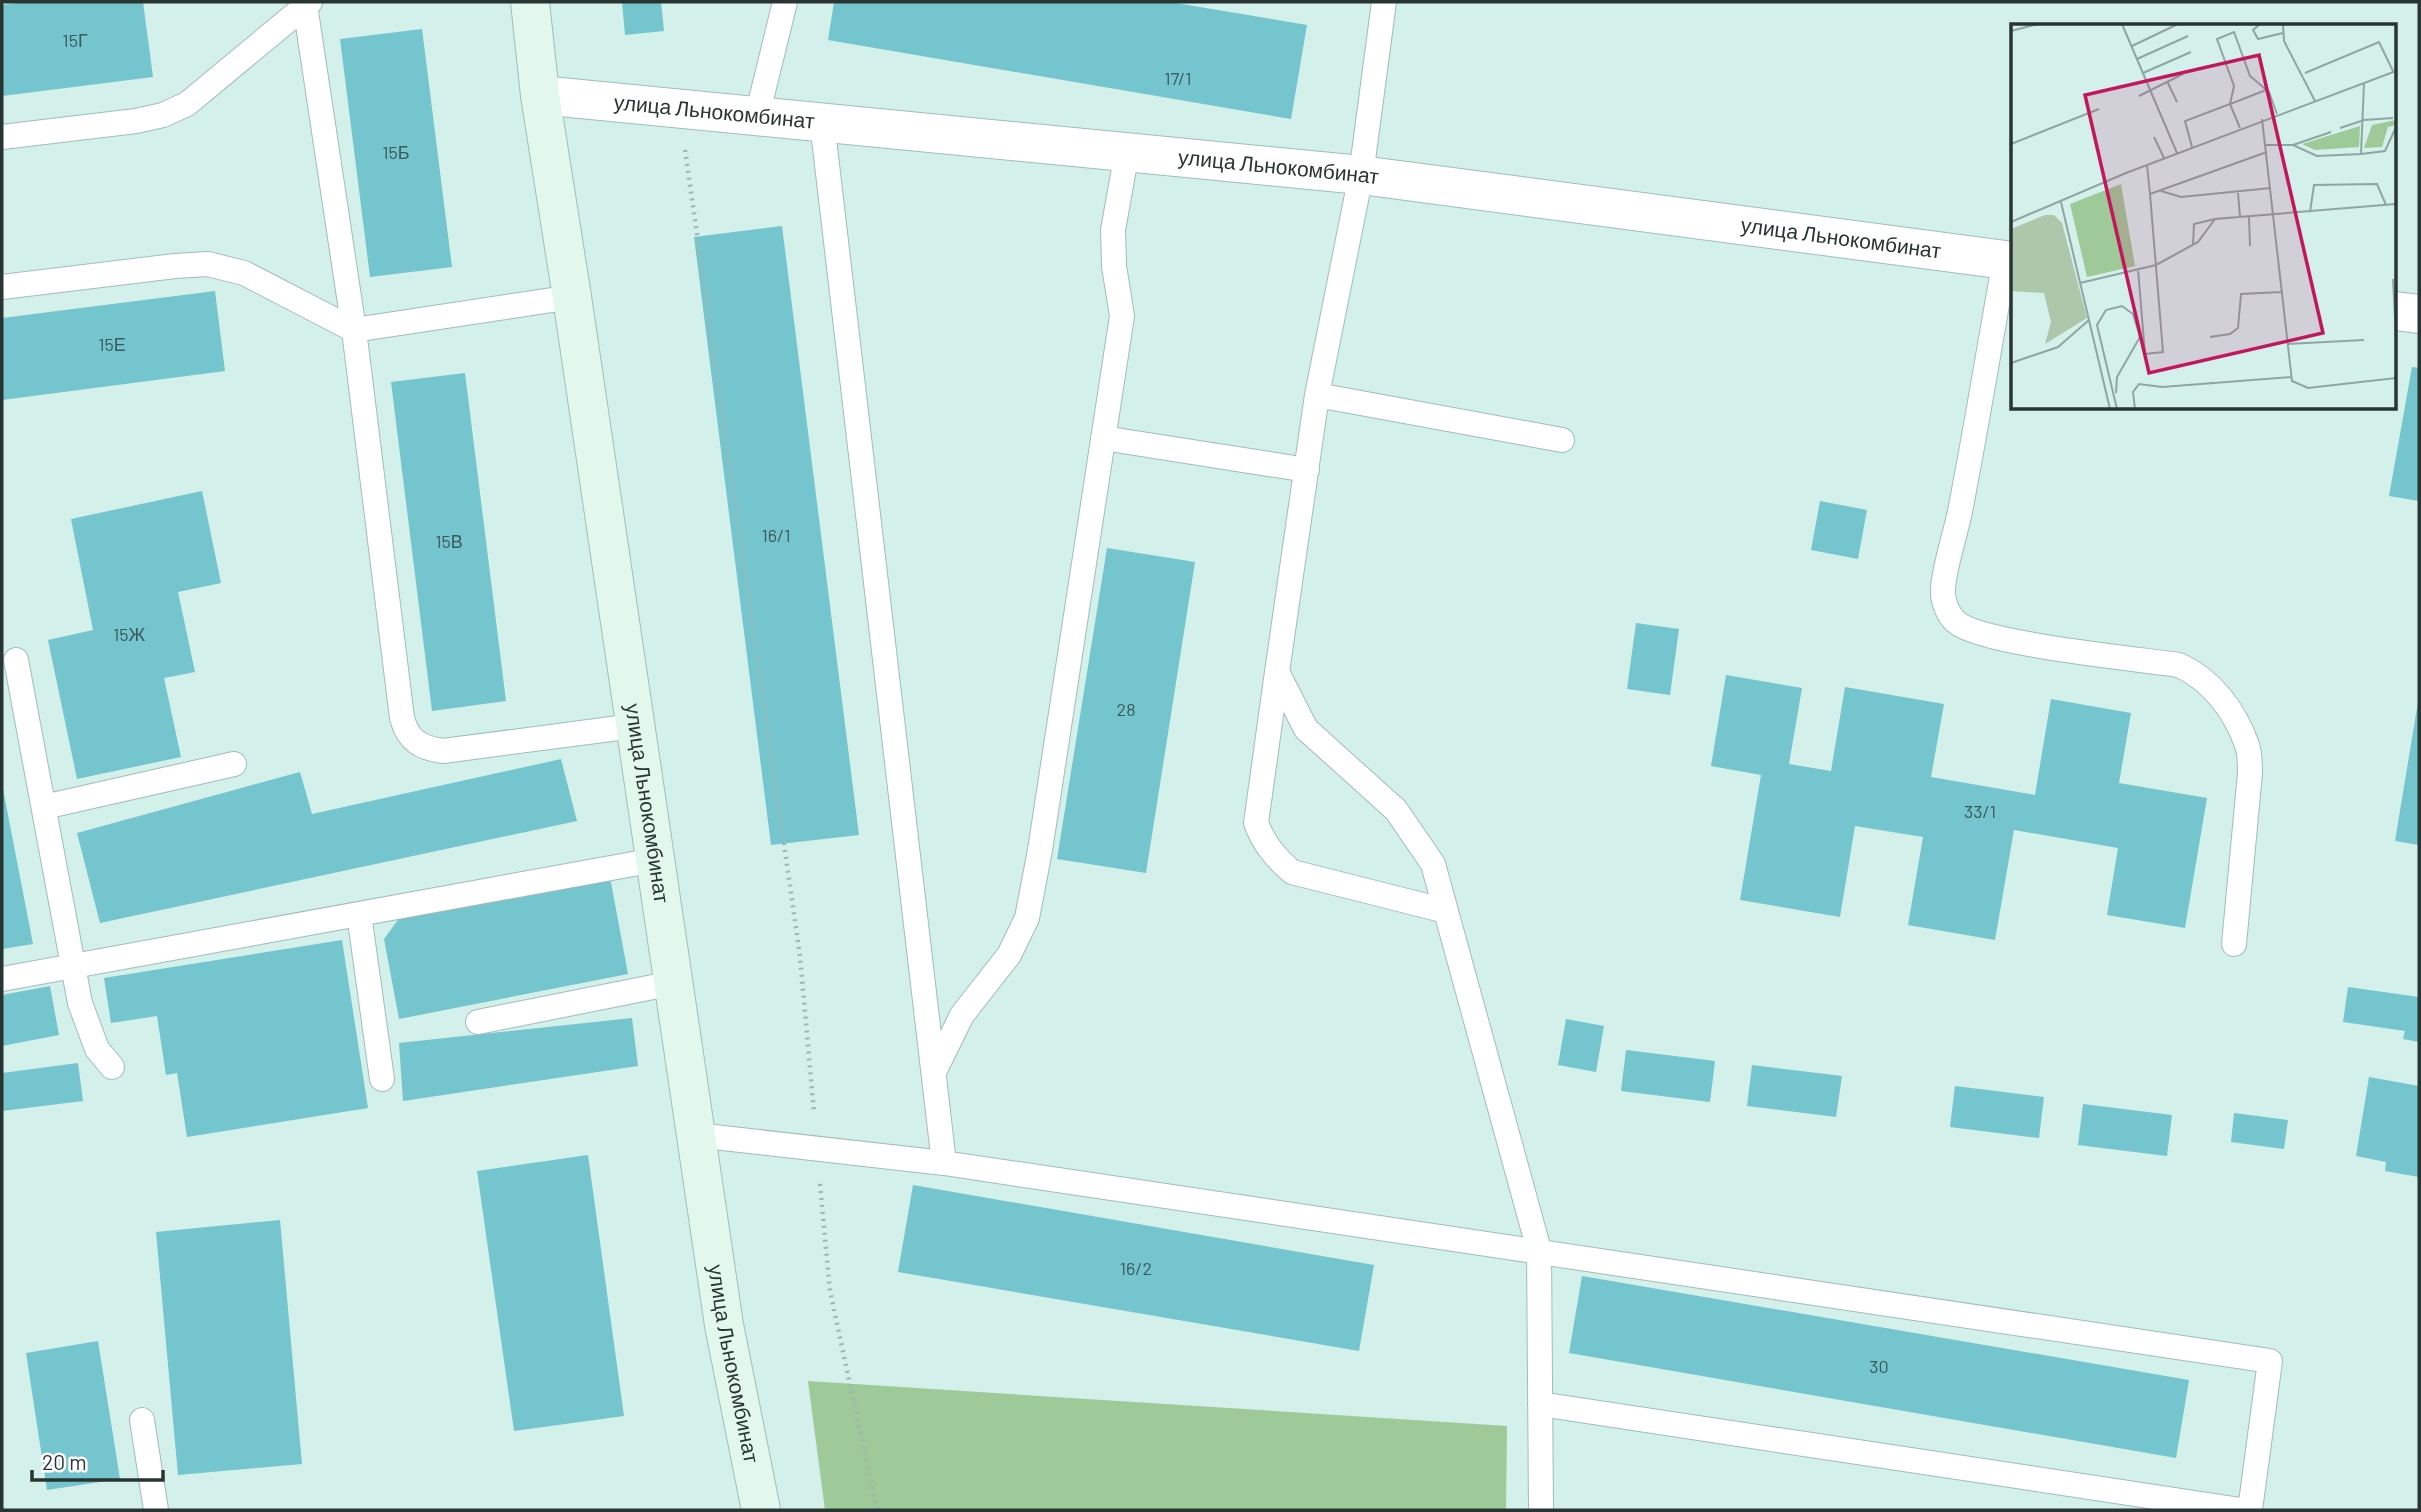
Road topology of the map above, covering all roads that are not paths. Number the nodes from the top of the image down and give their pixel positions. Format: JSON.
{"nodes":[{"id":1,"x":530,"y":2,"type":"edge"},
{"id":2,"x":785,"y":2,"type":"edge"},
{"id":3,"x":1384,"y":2,"type":"edge"},
{"id":4,"x":307,"y":4,"type":"edge"},
{"id":5,"x":540,"y":95,"type":"junction"},
{"id":6,"x":757,"y":116,"type":"junction"},
{"id":7,"x":822,"y":122,"type":"junction"},
{"id":8,"x":2,"y":137,"type":"edge"},
{"id":9,"x":1127,"y":152,"type":"junction"},
{"id":10,"x":1361,"y":175,"type":"junction"},
{"id":11,"x":2009,"y":260,"type":"edge"},
{"id":12,"x":2,"y":286,"type":"edge"},
{"id":13,"x":572,"y":297,"type":"junction"},
{"id":14,"x":2396,"y":311,"type":"edge"},
{"id":15,"x":2419,"y":314,"type":"edge"},
{"id":16,"x":354,"y":330,"type":"junction"},
{"id":17,"x":1317,"y":395,"type":"junction"},
{"id":18,"x":1103,"y":438,"type":"junction"},
{"id":19,"x":1562,"y":440,"type":"dead end"},
{"id":20,"x":1307,"y":470,"type":"junction"},
{"id":21,"x":16,"y":660,"type":"dead end"},
{"id":22,"x":1277,"y":672,"type":"junction"},
{"id":23,"x":634,"y":726,"type":"junction"},
{"id":24,"x":234,"y":764,"type":"dead end"},
{"id":25,"x":44,"y":807,"type":"junction"},
{"id":26,"x":655,"y":860,"type":"junction"},
{"id":27,"x":1446,"y":911,"type":"junction"},
{"id":28,"x":359,"y":914,"type":"junction"},
{"id":29,"x":2234,"y":944,"type":"dead end"},
{"id":30,"x":73,"y":966,"type":"junction"},
{"id":31,"x":2,"y":979,"type":"edge"},
{"id":32,"x":673,"y":983,"type":"junction"},
{"id":33,"x":478,"y":1022,"type":"dead end"},
{"id":34,"x":112,"y":1068,"type":"dead end"},
{"id":35,"x":934,"y":1072,"type":"junction"},
{"id":36,"x":382,"y":1079,"type":"dead end"},
{"id":37,"x":696,"y":1135,"type":"junction"},
{"id":38,"x":944,"y":1163,"type":"junction"},
{"id":39,"x":1539,"y":1250,"type":"junction"},
{"id":40,"x":1540,"y":1404,"type":"junction"},
{"id":41,"x":142,"y":1420,"type":"dead end"},
{"id":42,"x":156,"y":1510,"type":"edge"},
{"id":43,"x":761,"y":1510,"type":"edge"},
{"id":44,"x":1541,"y":1510,"type":"edge"},
{"id":45,"x":2241,"y":1510,"type":"edge"},
{"id":46,"x":2250,"y":1510,"type":"edge"}],
"edges":[{"from":1,"to":5,"type":"street","name":"улица Льнокомбинат"},
{"from":2,"to":6,"type":"lane"},
{"from":3,"to":10,"type":"lane"},
{"from":4,"to":8,"type":"lane"},
{"from":4,"to":16,"type":"lane"},
{"from":5,"to":6,"type":"street","name":"улица Льнокомбинат"},
{"from":5,"to":13,"type":"street","name":"улица Льнокомбинат"},
{"from":6,"to":7,"type":"street","name":"улица Льнокомбинат"},
{"from":7,"to":9,"type":"street","name":"улица Льнокомбинат"},
{"from":7,"to":35,"type":"lane"},
{"from":9,"to":10,"type":"street","name":"улица Льнокомбинат"},
{"from":9,"to":18,"type":"lane"},
{"from":10,"to":11,"type":"street","name":"улица Льнокомбинат"},
{"from":10,"to":17,"type":"lane"},
{"from":11,"to":29,"type":"lane"},
{"from":12,"to":16,"type":"lane"},
{"from":13,"to":16,"type":"lane"},
{"from":13,"to":23,"type":"street","name":"улица Льнокомбинат"},
{"from":14,"to":15,"type":"street"},
{"from":16,"to":23,"type":"lane"},
{"from":17,"to":19,"type":"lane"},
{"from":17,"to":20,"type":"lane"},
{"from":18,"to":20,"type":"lane"},
{"from":18,"to":35,"type":"lane"},
{"from":20,"to":22,"type":"lane"},
{"from":21,"to":25,"type":"lane"},
{"from":22,"to":27,"type":"lane"},
{"from":22,"to":27,"type":"lane"},
{"from":23,"to":26,"type":"street","name":"улица Льнокомбинат"},
{"from":24,"to":25,"type":"lane"},
{"from":25,"to":30,"type":"lane"},
{"from":26,"to":28,"type":"lane"},
{"from":26,"to":32,"type":"street","name":"улица Льнокомбинат"},
{"from":27,"to":39,"type":"lane"},
{"from":28,"to":30,"type":"lane"},
{"from":28,"to":36,"type":"lane"},
{"from":30,"to":31,"type":"lane"},
{"from":30,"to":34,"type":"lane"},
{"from":32,"to":33,"type":"lane"},
{"from":32,"to":37,"type":"street","name":"улица Льнокомбинат"},
{"from":35,"to":38,"type":"lane"},
{"from":37,"to":38,"type":"lane"},
{"from":37,"to":43,"type":"street","name":"улица Льнокомбинат"},
{"from":38,"to":39,"type":"lane"},
{"from":39,"to":40,"type":"lane"},
{"from":39,"to":46,"type":"lane"},
{"from":40,"to":44,"type":"lane"},
{"from":40,"to":45,"type":"lane"},
{"from":41,"to":42,"type":"lane"}]}
